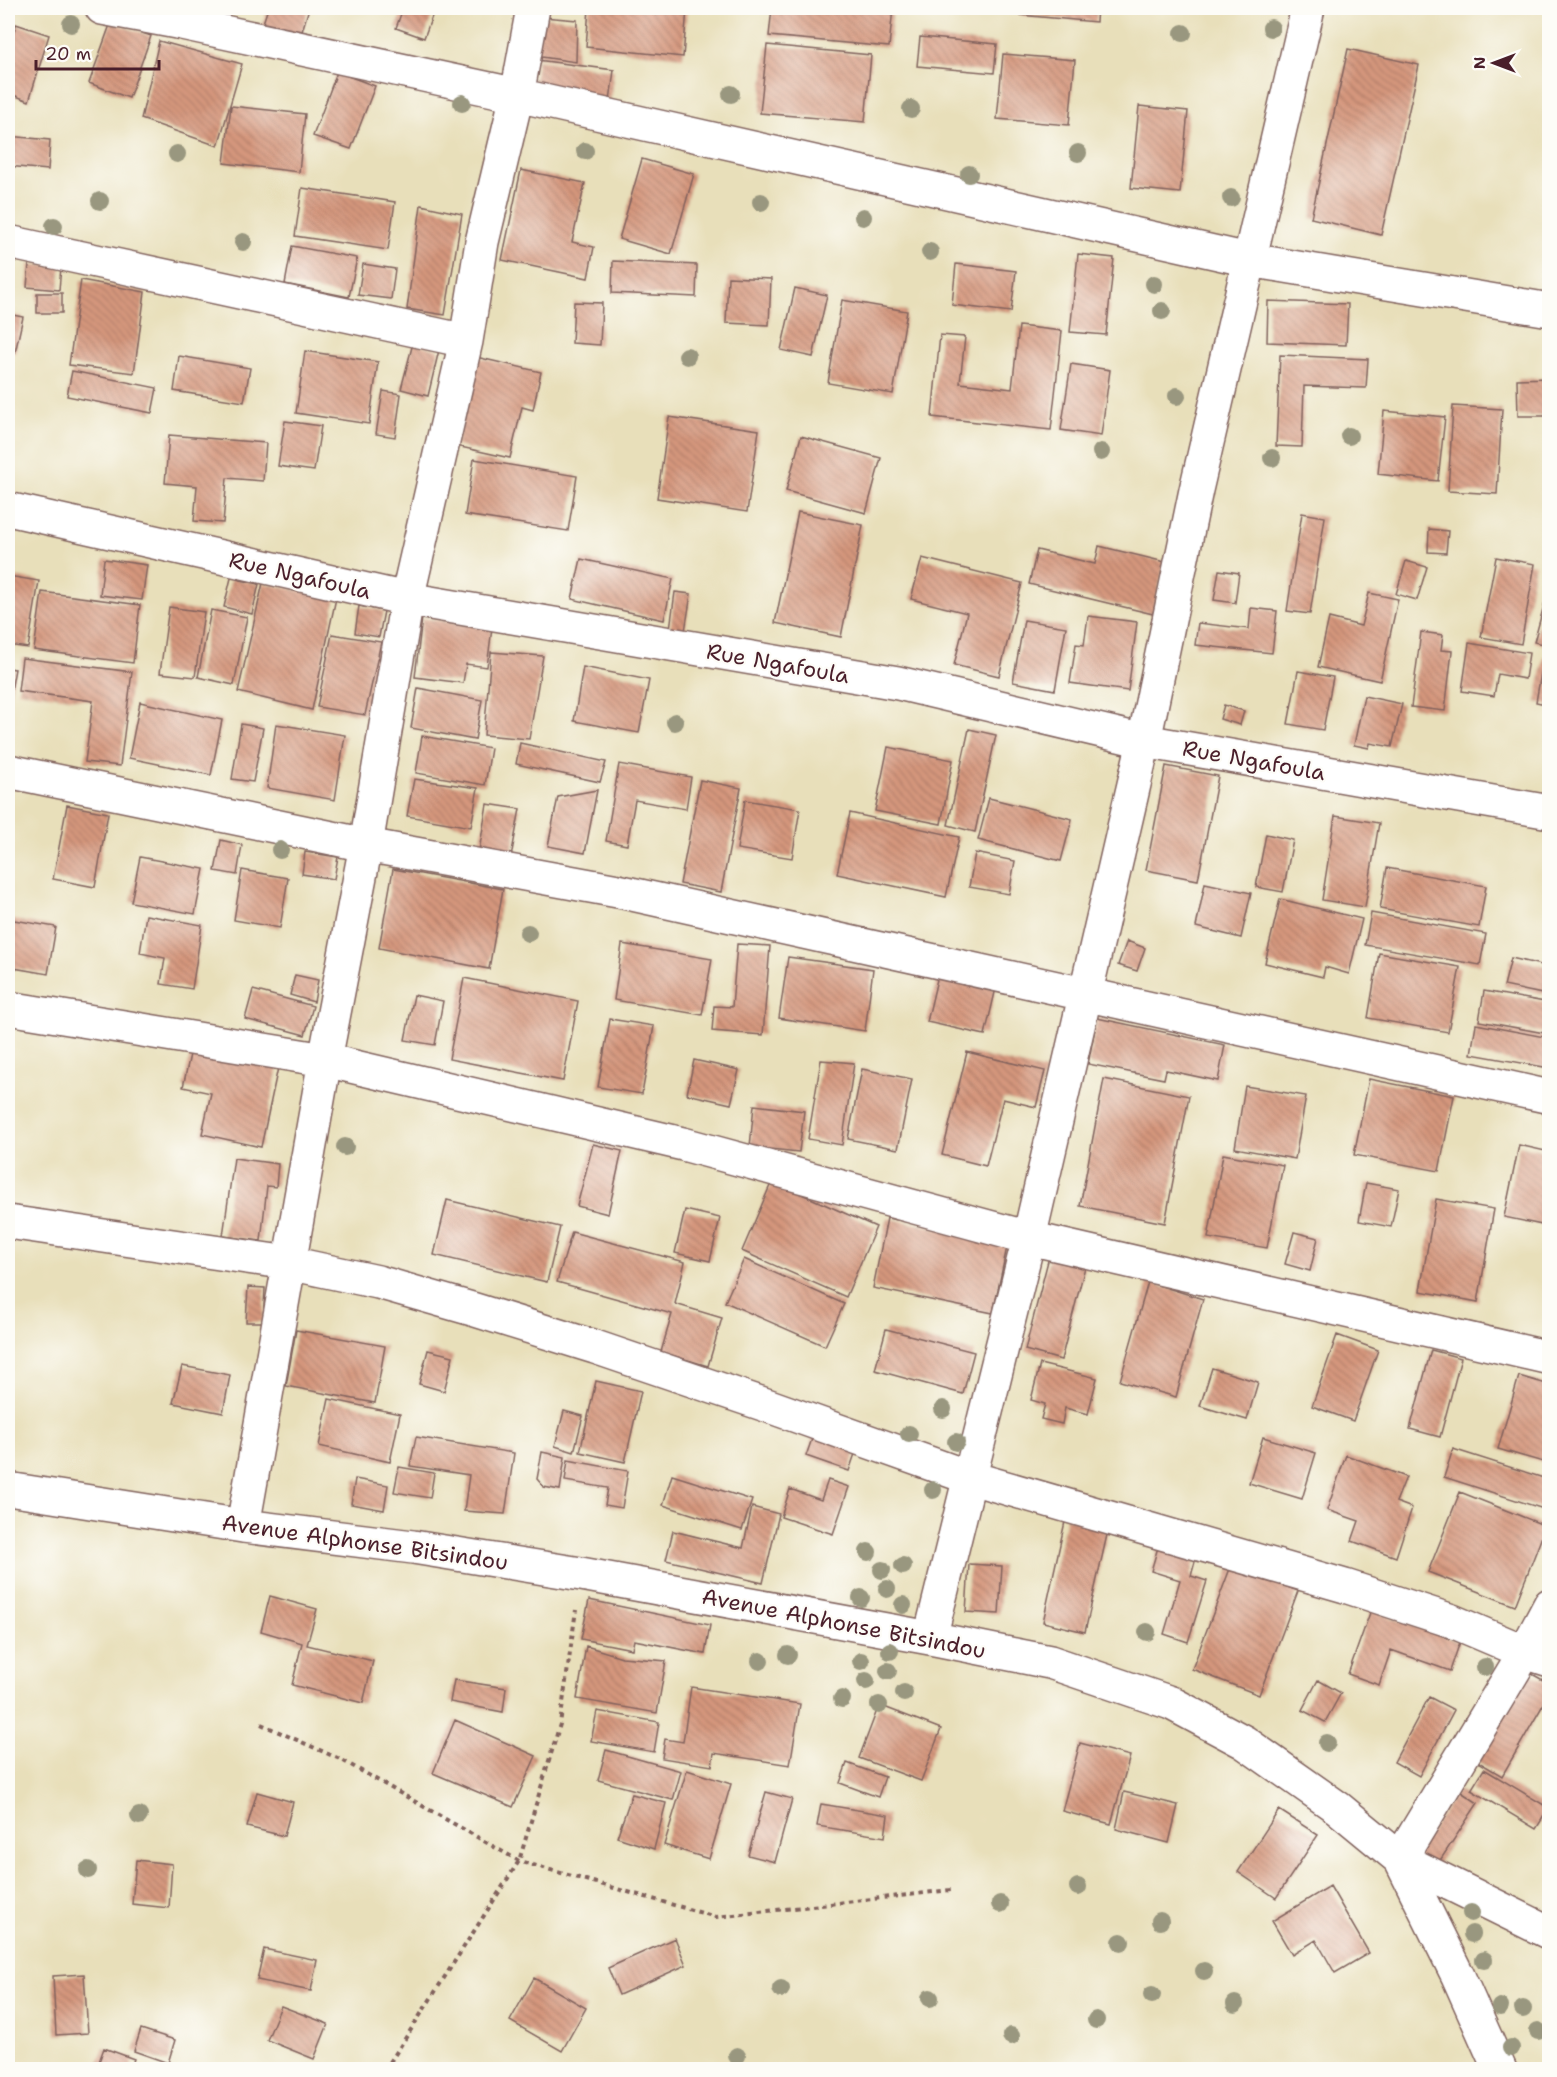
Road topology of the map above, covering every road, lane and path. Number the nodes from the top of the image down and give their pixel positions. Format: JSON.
{"nodes":[{"id":1,"x":102,"y":8,"type":"edge"},
{"id":2,"x":533,"y":8,"type":"edge"},
{"id":3,"x":1308,"y":8,"type":"edge"},
{"id":4,"x":517,"y":95,"type":"junction"},
{"id":5,"x":8,"y":242,"type":"edge"},
{"id":6,"x":1249,"y":260,"type":"junction"},
{"id":7,"x":1550,"y":310,"type":"edge"},
{"id":8,"x":466,"y":341,"type":"junction"},
{"id":9,"x":8,"y":509,"type":"edge"},
{"id":10,"x":407,"y":599,"type":"junction"},
{"id":11,"x":1144,"y":741,"type":"junction"},
{"id":12,"x":8,"y":771,"type":"edge"},
{"id":13,"x":1550,"y":812,"type":"edge"},
{"id":14,"x":366,"y":845,"type":"junction"},
{"id":15,"x":1085,"y":994,"type":"junction"},
{"id":16,"x":8,"y":1008,"type":"edge"},
{"id":17,"x":325,"y":1060,"type":"junction"},
{"id":18,"x":1550,"y":1097,"type":"edge"},
{"id":19,"x":8,"y":1222,"type":"edge"},
{"id":20,"x":1029,"y":1238,"type":"junction"},
{"id":21,"x":289,"y":1263,"type":"junction"},
{"id":22,"x":1550,"y":1358,"type":"edge"},
{"id":23,"x":968,"y":1477,"type":"junction"},
{"id":24,"x":8,"y":1489,"type":"edge"},
{"id":25,"x":243,"y":1526,"type":"junction"},
{"id":26,"x":581,"y":1574,"type":"junction"},
{"id":27,"x":1550,"y":1605,"type":"edge"},
{"id":28,"x":930,"y":1638,"type":"junction"},
{"id":29,"x":1537,"y":1656,"type":"edge"},
{"id":30,"x":261,"y":1724,"type":"dead end"},
{"id":31,"x":1400,"y":1859,"type":"junction"},
{"id":32,"x":519,"y":1861,"type":"junction"},
{"id":33,"x":951,"y":1890,"type":"dead end"},
{"id":34,"x":1550,"y":1933,"type":"edge"},
{"id":35,"x":385,"y":2070,"type":"edge"},
{"id":36,"x":1500,"y":2070,"type":"edge"}],
"edges":[{"from":1,"to":4,"type":"street"},
{"from":2,"to":4,"type":"street"},
{"from":3,"to":6,"type":"street"},
{"from":4,"to":6,"type":"street"},
{"from":4,"to":8,"type":"street"},
{"from":5,"to":8,"type":"street"},
{"from":6,"to":7,"type":"street"},
{"from":6,"to":11,"type":"street"},
{"from":8,"to":10,"type":"street"},
{"from":9,"to":10,"type":"street","name":"Rue Ngafoula"},
{"from":10,"to":11,"type":"street","name":"Rue Ngafoula"},
{"from":10,"to":14,"type":"street"},
{"from":11,"to":13,"type":"street","name":"Rue Ngafoula"},
{"from":11,"to":15,"type":"street"},
{"from":12,"to":14,"type":"street"},
{"from":14,"to":15,"type":"street"},
{"from":14,"to":17,"type":"street"},
{"from":15,"to":18,"type":"street"},
{"from":15,"to":20,"type":"street"},
{"from":16,"to":17,"type":"street"},
{"from":17,"to":20,"type":"street"},
{"from":17,"to":21,"type":"street"},
{"from":19,"to":21,"type":"street"},
{"from":20,"to":22,"type":"street"},
{"from":20,"to":23,"type":"street"},
{"from":21,"to":23,"type":"street"},
{"from":21,"to":25,"type":"street"},
{"from":23,"to":28,"type":"street"},
{"from":23,"to":29,"type":"street"},
{"from":24,"to":25,"type":"street","name":"Avenue Alphonse Bitsindou"},
{"from":25,"to":26,"type":"street","name":"Avenue Alphonse Bitsindou"},
{"from":26,"to":28,"type":"street","name":"Avenue Alphonse Bitsindou"},
{"from":26,"to":32,"type":"path"},
{"from":27,"to":29,"type":"street"},
{"from":28,"to":31,"type":"street","name":"Avenue Alphonse Bitsindou"},
{"from":29,"to":31,"type":"street"},
{"from":30,"to":32,"type":"path"},
{"from":31,"to":34,"type":"street"},
{"from":31,"to":36,"type":"street","name":"Avenue Alphonse Bitsindou"},
{"from":32,"to":33,"type":"path"},
{"from":32,"to":35,"type":"path"}]}
